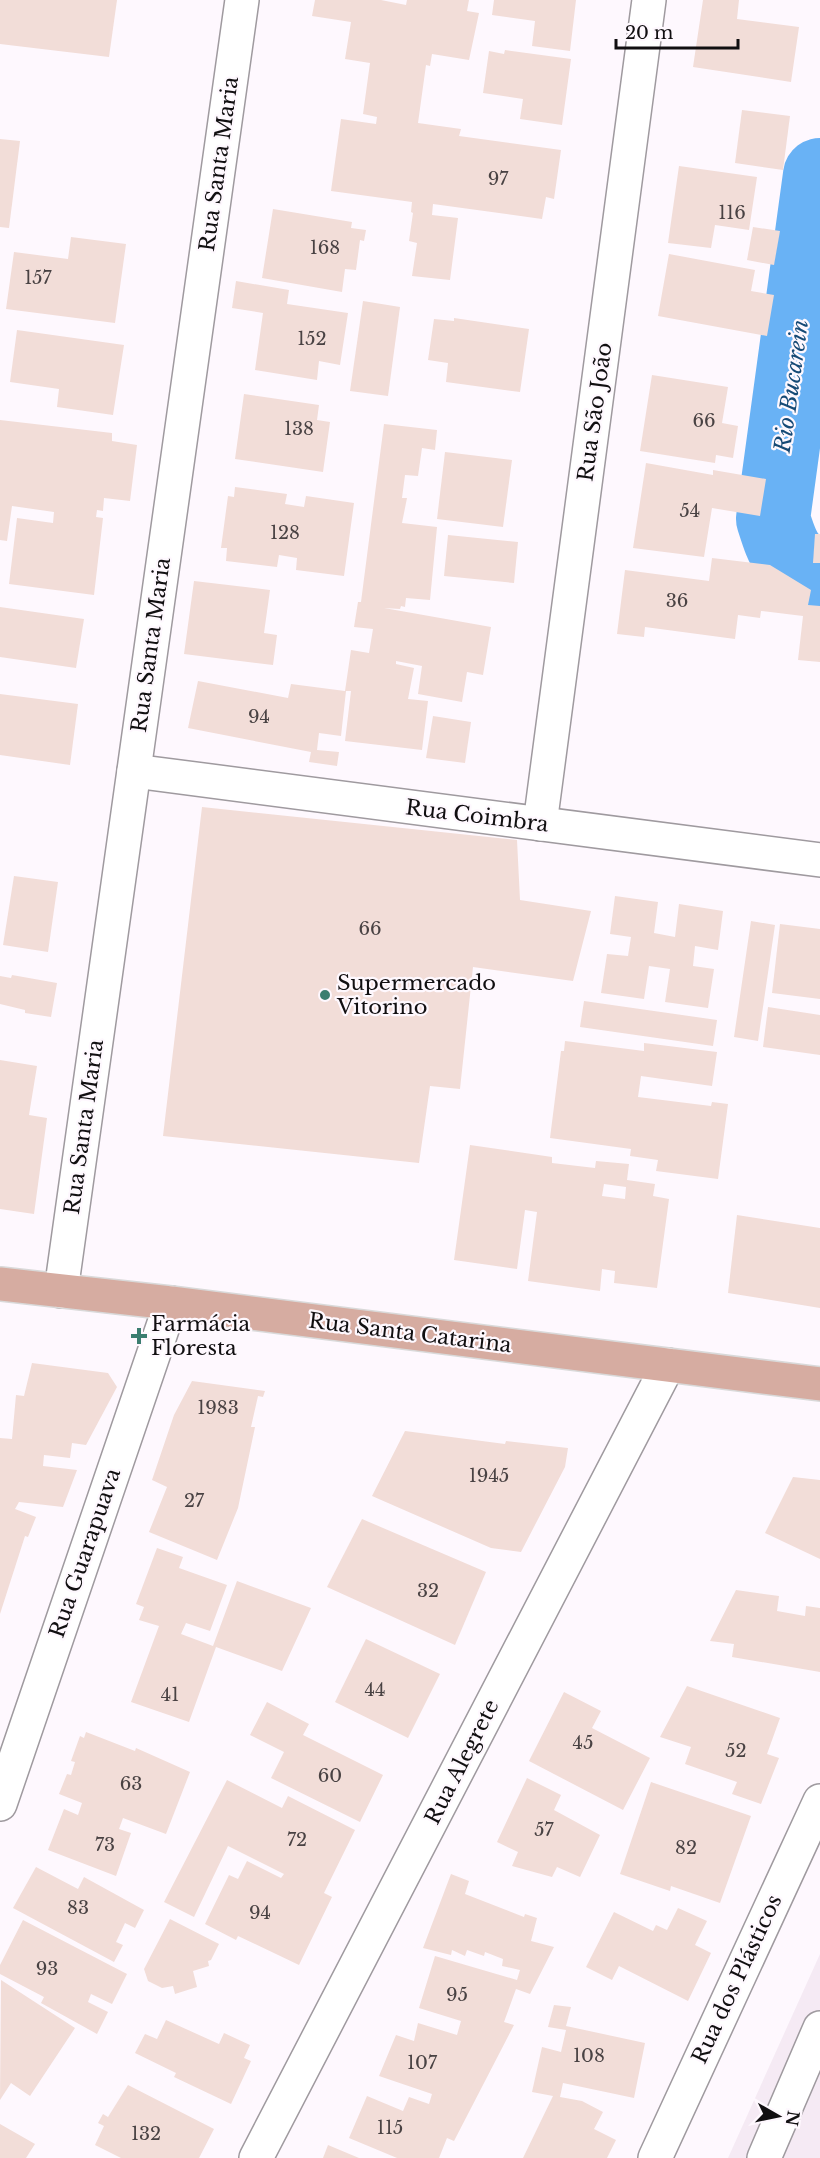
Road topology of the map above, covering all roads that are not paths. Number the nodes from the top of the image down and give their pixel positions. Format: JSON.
{"nodes":[{"id":1,"x":242,"y":0,"type":"edge"},
{"id":2,"x":649,"y":0,"type":"edge"},
{"id":3,"x":134,"y":771,"type":"junction"},
{"id":4,"x":540,"y":824,"type":"junction"},
{"id":5,"x":820,"y":860,"type":"edge"},
{"id":6,"x":0,"y":1284,"type":"edge"},
{"id":7,"x":61,"y":1291,"type":"junction"},
{"id":8,"x":171,"y":1303,"type":"junction"},
{"id":9,"x":668,"y":1365,"type":"junction"},
{"id":10,"x":820,"y":1384,"type":"edge"},
{"id":11,"x":820,"y":1801,"type":"edge"},
{"id":12,"x":0,"y":1804,"type":"edge"},
{"id":13,"x":820,"y":2028,"type":"edge"},
{"id":14,"x":256,"y":2158,"type":"edge"},
{"id":15,"x":655,"y":2158,"type":"edge"},
{"id":16,"x":764,"y":2158,"type":"edge"}],
"edges":[{"from":1,"to":3,"type":"street","name":"Rua Santa Maria"},
{"from":2,"to":4,"type":"street","name":"Rua São João"},
{"from":3,"to":4,"type":"street","name":"Rua Coimbra"},
{"from":3,"to":7,"type":"street","name":"Rua Santa Maria"},
{"from":4,"to":5,"type":"street","name":"Rua Coimbra"},
{"from":6,"to":7,"type":"main road","name":"Rua Santa Catarina"},
{"from":7,"to":8,"type":"main road","name":"Rua Santa Catarina"},
{"from":8,"to":9,"type":"main road","name":"Rua Santa Catarina"},
{"from":8,"to":12,"type":"street","name":"Rua Guarapuava"},
{"from":9,"to":10,"type":"main road","name":"Rua Santa Catarina"},
{"from":9,"to":14,"type":"street","name":"Rua Alegrete"},
{"from":11,"to":15,"type":"street","name":"Rua dos Plásticos"},
{"from":13,"to":16,"type":"street"}]}
